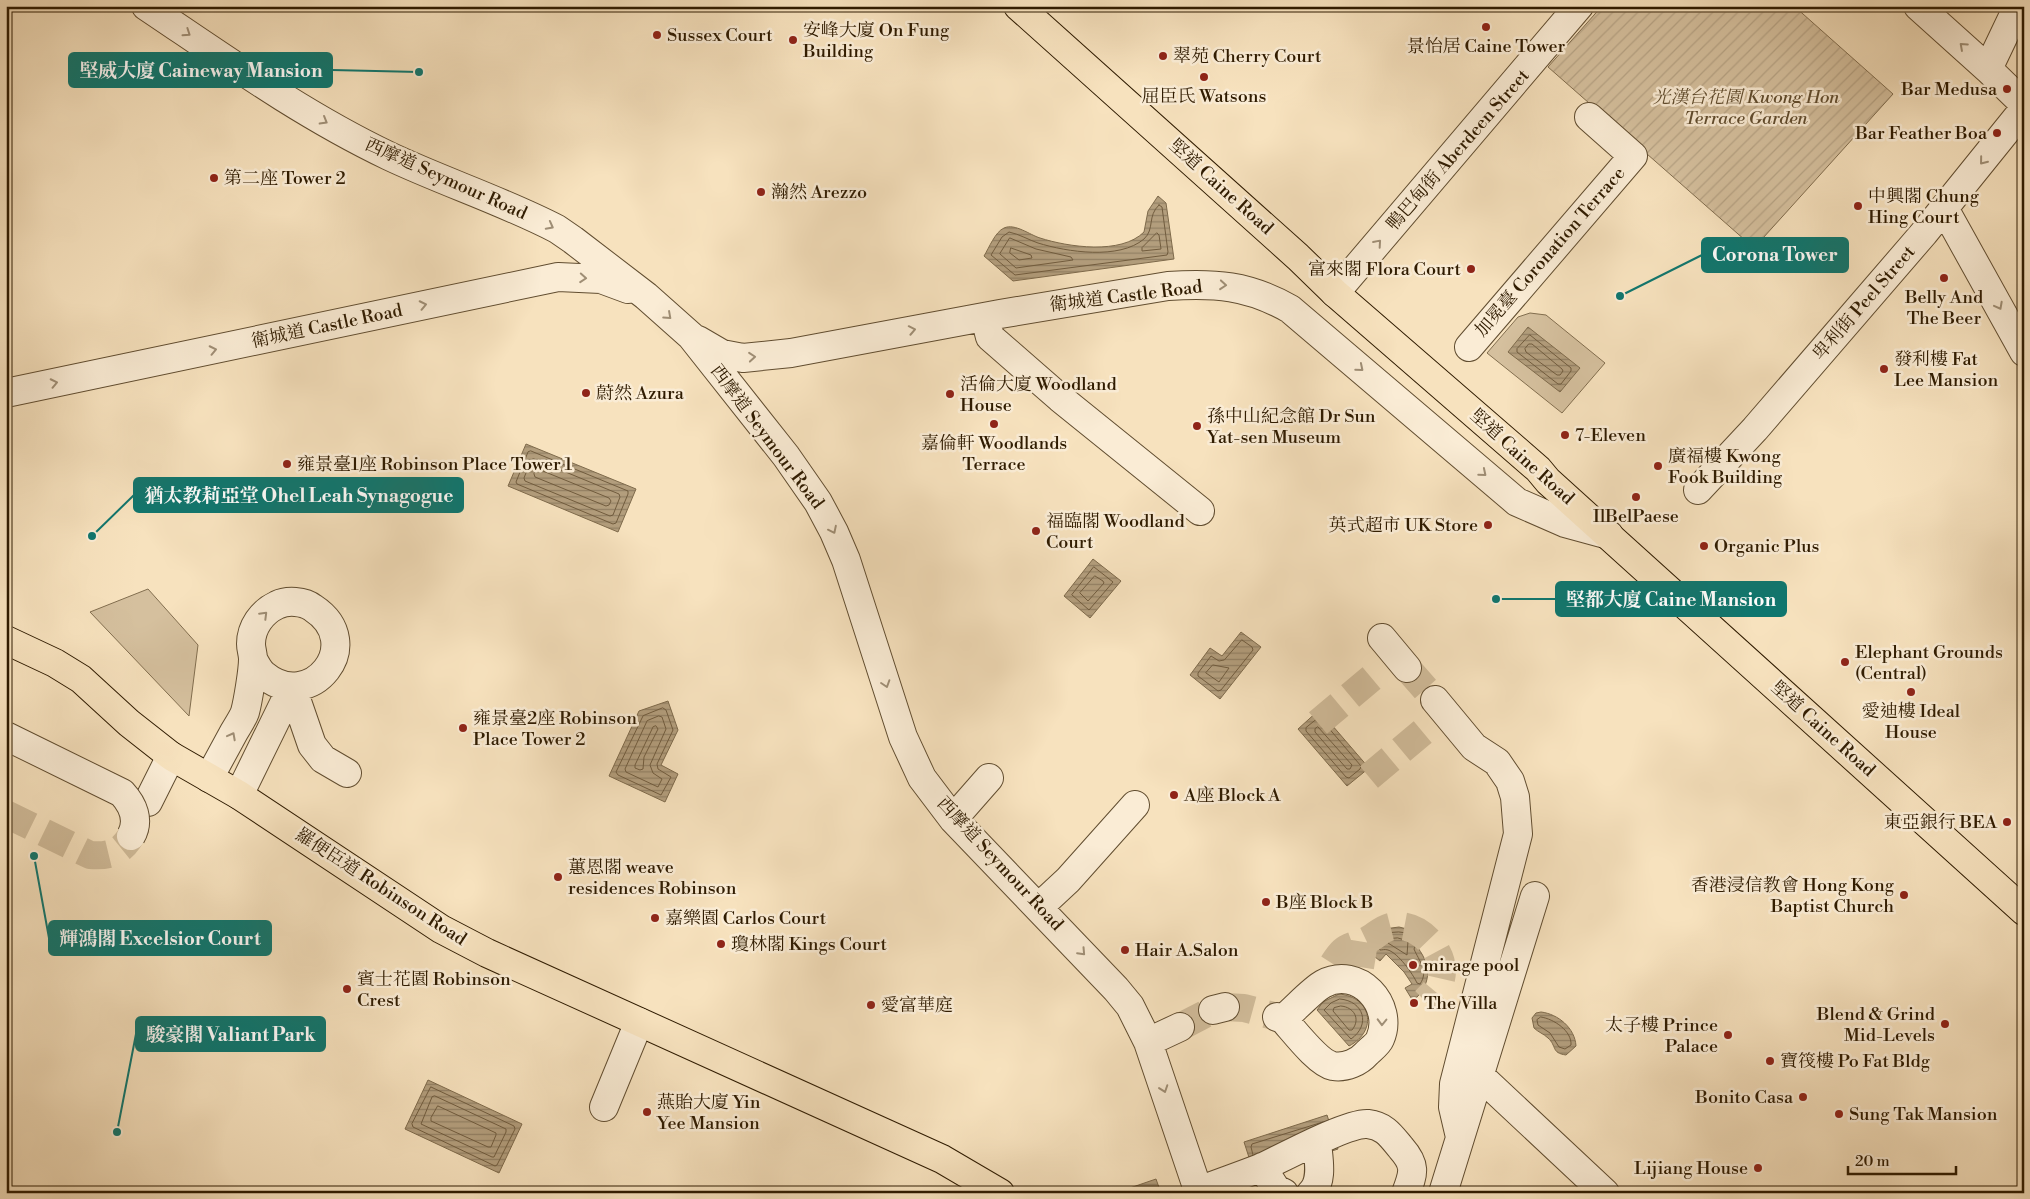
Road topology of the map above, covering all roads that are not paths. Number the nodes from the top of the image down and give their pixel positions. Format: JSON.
{"nodes":[{"id":1,"x":146,"y":6,"type":"edge"},
{"id":2,"x":1018,"y":6,"type":"edge"},
{"id":3,"x":1580,"y":6,"type":"edge"},
{"id":4,"x":1918,"y":6,"type":"edge"},
{"id":5,"x":2018,"y":6,"type":"edge"},
{"id":6,"x":1988,"y":69,"type":"junction"},
{"id":7,"x":2024,"y":104,"type":"edge"},
{"id":8,"x":2024,"y":109,"type":"edge"},
{"id":9,"x":1590,"y":117,"type":"dead end"},
{"id":10,"x":1944,"y":208,"type":"junction"},
{"id":11,"x":1335,"y":293,"type":"junction"},
{"id":12,"x":646,"y":296,"type":"junction"},
{"id":13,"x":985,"y":317,"type":"junction"},
{"id":14,"x":691,"y":336,"type":"junction"},
{"id":15,"x":1469,"y":347,"type":"dead end"},
{"id":16,"x":2024,"y":352,"type":"edge"},
{"id":17,"x":6,"y":394,"type":"edge"},
{"id":18,"x":1698,"y":490,"type":"dead end"},
{"id":19,"x":1200,"y":511,"type":"dead end"},
{"id":20,"x":1609,"y":535,"type":"junction"},
{"id":21,"x":6,"y":640,"type":"edge"},
{"id":22,"x":253,"y":660,"type":"junction"},
{"id":23,"x":292,"y":687,"type":"junction"},
{"id":24,"x":1437,"y":713,"type":"tunnel mouth"},
{"id":25,"x":6,"y":736,"type":"edge"},
{"id":26,"x":171,"y":756,"type":"junction"},
{"id":27,"x":347,"y":773,"type":"dead end"},
{"id":28,"x":209,"y":778,"type":"junction"},
{"id":29,"x":989,"y":778,"type":"dead end"},
{"id":30,"x":239,"y":795,"type":"junction"},
{"id":31,"x":148,"y":802,"type":"tunnel mouth"},
{"id":32,"x":1135,"y":805,"type":"dead end"},
{"id":33,"x":953,"y":819,"type":"junction"},
{"id":34,"x":131,"y":836,"type":"tunnel mouth"},
{"id":35,"x":1535,"y":896,"type":"dead end"},
{"id":36,"x":1039,"y":907,"type":"junction"},
{"id":37,"x":2024,"y":911,"type":"edge"},
{"id":38,"x":1280,"y":1018,"type":"joint"},
{"id":39,"x":639,"y":1022,"type":"junction"},
{"id":40,"x":1180,"y":1027,"type":"tunnel mouth"},
{"id":41,"x":1148,"y":1042,"type":"junction"},
{"id":42,"x":1479,"y":1076,"type":"junction"},
{"id":43,"x":604,"y":1107,"type":"dead end"},
{"id":44,"x":1460,"y":1138,"type":"junction"},
{"id":45,"x":1317,"y":1142,"type":"junction"},
{"id":46,"x":1262,"y":1167,"type":"junction"},
{"id":47,"x":1199,"y":1192,"type":"edge"},
{"id":48,"x":1000,"y":1193,"type":"edge"},
{"id":49,"x":1284,"y":1193,"type":"edge"},
{"id":50,"x":1311,"y":1193,"type":"edge"},
{"id":51,"x":1406,"y":1193,"type":"edge"},
{"id":52,"x":1443,"y":1193,"type":"edge"},
{"id":53,"x":1605,"y":1193,"type":"edge"}],
"edges":[{"from":1,"to":12,"type":"street","name":"西摩道 Seymour Road","one_way":true},
{"from":2,"to":11,"type":"main road","name":"堅道 Caine Road"},
{"from":11,"to":3,"type":"street","name":"鴨巴甸街 Aberdeen Street","one_way":true},
{"from":6,"to":4,"type":"street","one_way":true},
{"from":5,"to":6,"type":"street"},
{"from":6,"to":7,"type":"street"},
{"from":8,"to":10,"type":"street","name":"卑利街 Peel Street","one_way":true},
{"from":9,"to":15,"type":"street","name":"加冕臺 Coronation Terrace"},
{"from":10,"to":16,"type":"street","one_way":true},
{"from":10,"to":18,"type":"street","name":"卑利街 Peel Street"},
{"from":11,"to":20,"type":"main road","name":"堅道 Caine Road"},
{"from":12,"to":14,"type":"street","name":"西摩道 Seymour Road","one_way":true},
{"from":17,"to":12,"type":"street","name":"衛城道 Castle Road","one_way":true},
{"from":14,"to":13,"type":"street","name":"衛城道 Castle Road","one_way":true},
{"from":13,"to":19,"type":"street"},
{"from":13,"to":20,"type":"street","name":"衛城道 Castle Road","one_way":true},
{"from":14,"to":33,"type":"street","name":"西摩道 Seymour Road","one_way":true},
{"from":20,"to":37,"type":"main road","name":"堅道 Caine Road"},
{"from":21,"to":26,"type":"main road","name":"羅便臣道 Robinson Road"},
{"from":22,"to":23,"type":"street"},
{"from":22,"to":23,"type":"street","one_way":true},
{"from":28,"to":22,"type":"street","one_way":true},
{"from":23,"to":27,"type":"street"},
{"from":23,"to":30,"type":"street"},
{"from":24,"to":44,"type":"street"},
{"from":25,"to":34,"type":"street","bridge":true},
{"from":26,"to":28,"type":"main road","name":"羅便臣道 Robinson Road"},
{"from":26,"to":31,"type":"street"},
{"from":28,"to":30,"type":"main road","name":"羅便臣道 Robinson Road"},
{"from":29,"to":33,"type":"street"},
{"from":30,"to":39,"type":"main road","name":"羅便臣道 Robinson Road"},
{"from":32,"to":36,"type":"street"},
{"from":33,"to":36,"type":"street","name":"西摩道 Seymour Road"},
{"from":35,"to":42,"type":"street"},
{"from":36,"to":41,"type":"street","name":"西摩道 Seymour Road","one_way":true},
{"from":38,"to":38,"type":"street","one_way":true},
{"from":39,"to":43,"type":"street"},
{"from":39,"to":48,"type":"main road","name":"羅便臣道 Robinson Road"},
{"from":40,"to":41,"type":"street"},
{"from":41,"to":47,"type":"street","name":"西摩道 Seymour Road","one_way":true},
{"from":42,"to":44,"type":"street"},
{"from":42,"to":53,"type":"street"},
{"from":44,"to":52,"type":"street"},
{"from":45,"to":46,"type":"street"},
{"from":45,"to":50,"type":"street"},
{"from":45,"to":51,"type":"street"},
{"from":46,"to":47,"type":"street"},
{"from":46,"to":49,"type":"street"}]}
